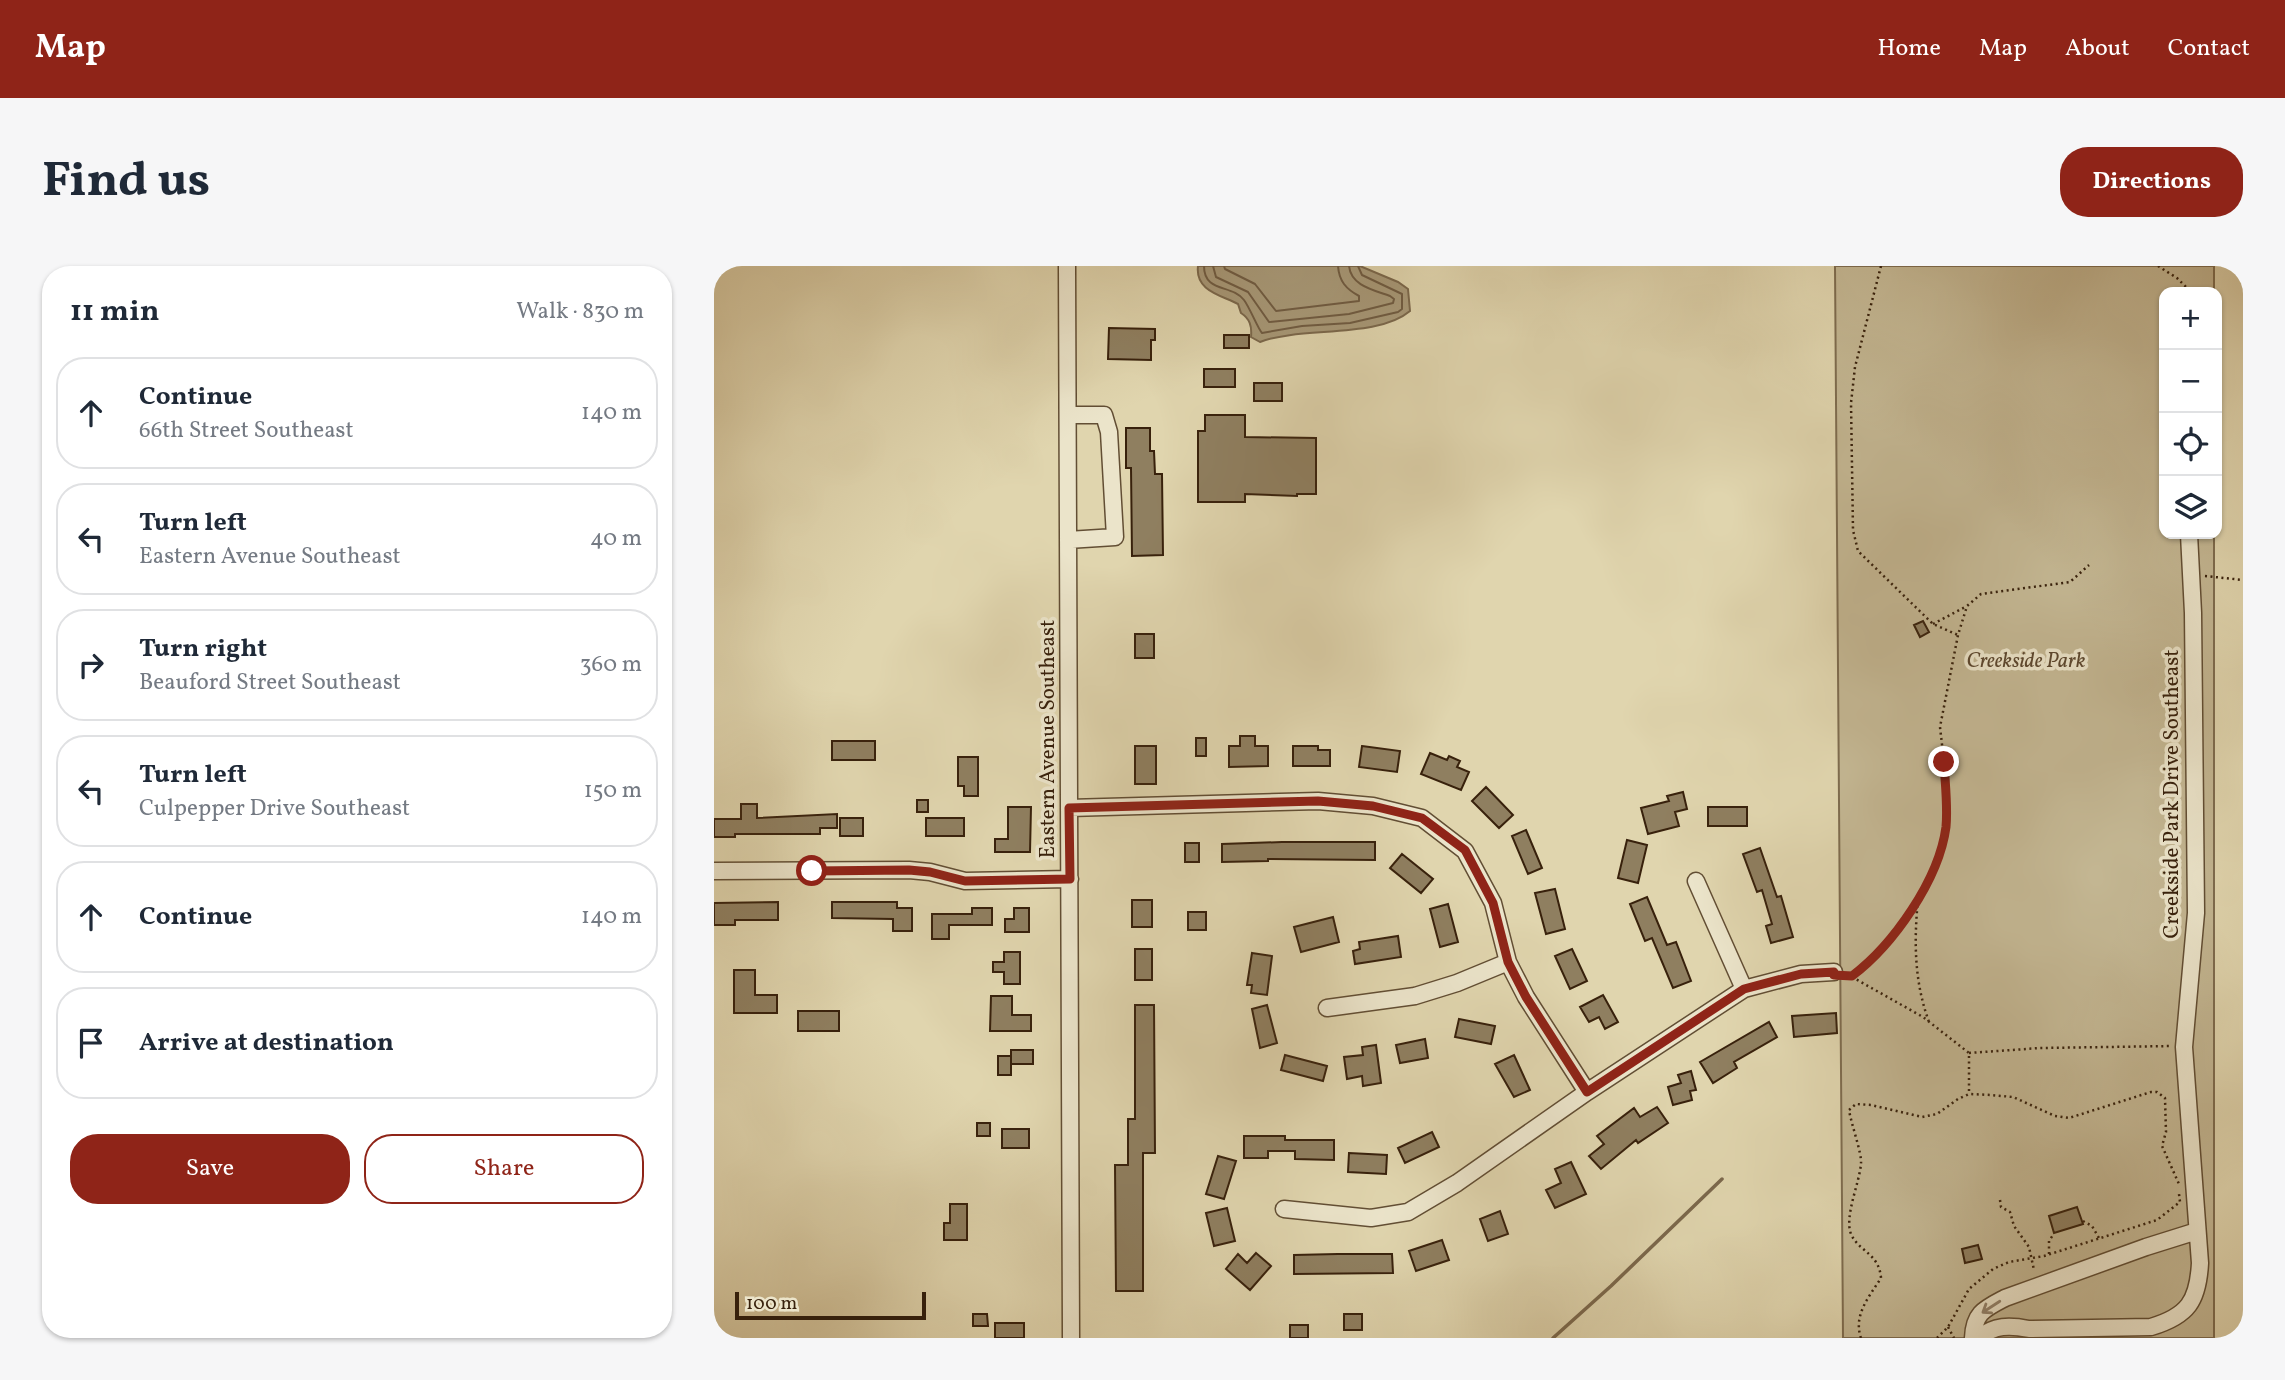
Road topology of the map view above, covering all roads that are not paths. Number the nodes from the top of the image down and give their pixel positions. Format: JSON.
{"nodes":[{"id":1,"x":1067,"y":266,"type":"edge"},
{"id":2,"x":1068,"y":415,"type":"junction"},
{"id":3,"x":2189,"y":539,"type":"edge"},
{"id":4,"x":1068,"y":540,"type":"junction"},
{"id":5,"x":1069,"y":808,"type":"junction"},
{"id":6,"x":714,"y":870,"type":"edge"},
{"id":7,"x":1070,"y":879,"type":"junction"},
{"id":8,"x":1696,"y":881,"type":"dead end"},
{"id":9,"x":1508,"y":962,"type":"junction"},
{"id":10,"x":1834,"y":972,"type":"road end"},
{"id":11,"x":1744,"y":989,"type":"junction"},
{"id":12,"x":1326,"y":1008,"type":"dead end"},
{"id":13,"x":1587,"y":1092,"type":"junction"},
{"id":14,"x":1284,"y":1209,"type":"dead end"},
{"id":15,"x":2197,"y":1231,"type":"junction"},
{"id":16,"x":2029,"y":1329,"type":"junction"},
{"id":17,"x":1071,"y":1338,"type":"edge"},
{"id":18,"x":1975,"y":1338,"type":"edge"},
{"id":19,"x":2009,"y":1338,"type":"edge"}],
"edges":[{"from":1,"to":2,"type":"street","name":"Eastern Avenue Southeast"},
{"from":2,"to":4,"type":"street","name":"Eastern Avenue Southeast"},
{"from":2,"to":4,"type":"street"},
{"from":3,"to":15,"type":"street","name":"Creekside Park Drive Southeast"},
{"from":4,"to":5,"type":"street","name":"Eastern Avenue Southeast"},
{"from":5,"to":7,"type":"street","name":"Eastern Avenue Southeast"},
{"from":5,"to":9,"type":"street"},
{"from":6,"to":7,"type":"street"},
{"from":7,"to":17,"type":"street","name":"Eastern Avenue Southeast"},
{"from":8,"to":11,"type":"street"},
{"from":9,"to":12,"type":"street"},
{"from":9,"to":13,"type":"street"},
{"from":10,"to":11,"type":"street"},
{"from":11,"to":13,"type":"street"},
{"from":13,"to":14,"type":"street"},
{"from":15,"to":16,"type":"street","name":"Creekside Park Drive Southeast"},
{"from":15,"to":18,"type":"street","one_way":true},
{"from":16,"to":18,"type":"street","name":"Creekside Park Drive Southeast"},
{"from":16,"to":19,"type":"street","name":"Creekside Park Drive Southeast"}]}
